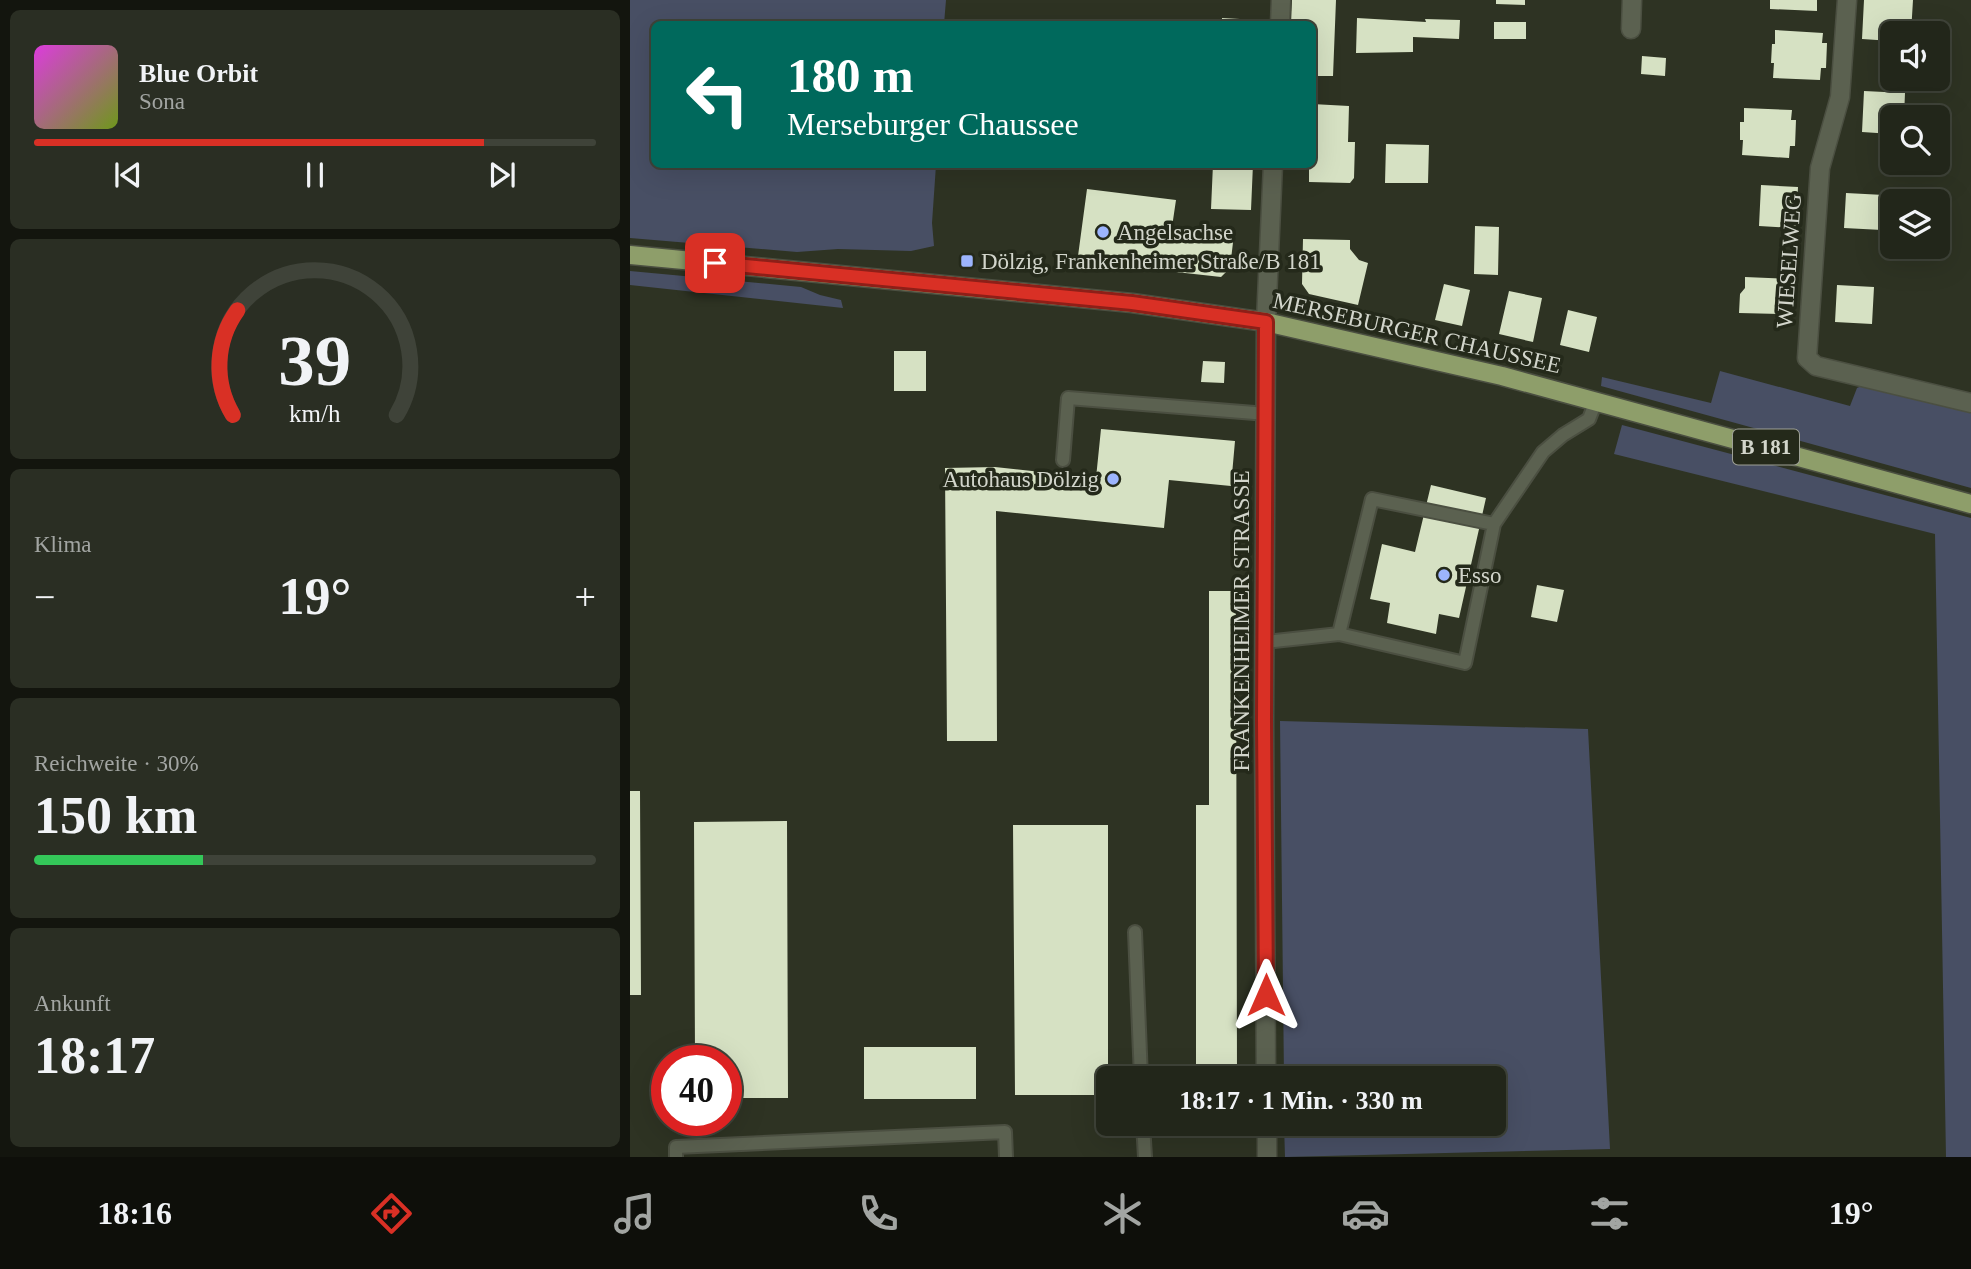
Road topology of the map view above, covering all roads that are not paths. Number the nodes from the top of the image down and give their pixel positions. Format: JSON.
{"nodes":[{"id":1,"x":1281,"y":0,"type":"edge"},
{"id":2,"x":1632,"y":0,"type":"edge"},
{"id":3,"x":1847,"y":0,"type":"edge"},
{"id":4,"x":1280,"y":21,"type":"edge"},
{"id":5,"x":1631,"y":29,"type":"dead end"},
{"id":6,"x":1273,"y":168,"type":"edge"},
{"id":7,"x":630,"y":255,"type":"edge"},
{"id":8,"x":1266,"y":322,"type":"junction"},
{"id":9,"x":1595,"y":401,"type":"junction"},
{"id":10,"x":1971,"y":403,"type":"edge"},
{"id":11,"x":1267,"y":414,"type":"junction"},
{"id":12,"x":1063,"y":460,"type":"dead end"},
{"id":13,"x":1971,"y":504,"type":"edge"},
{"id":14,"x":1494,"y":524,"type":"junction"},
{"id":15,"x":1339,"y":634,"type":"junction"},
{"id":16,"x":1266,"y":642,"type":"junction"},
{"id":17,"x":1135,"y":932,"type":"dead end"},
{"id":18,"x":1141,"y":1066,"type":"edge"},
{"id":19,"x":1266,"y":1066,"type":"edge"},
{"id":20,"x":1144,"y":1136,"type":"edge"},
{"id":21,"x":1267,"y":1136,"type":"edge"},
{"id":22,"x":676,"y":1157,"type":"edge"},
{"id":23,"x":1006,"y":1157,"type":"edge"},
{"id":24,"x":1145,"y":1157,"type":"edge"},
{"id":25,"x":1267,"y":1157,"type":"edge"}],
"edges":[{"from":1,"to":4,"type":"street"},
{"from":2,"to":5,"type":"street"},
{"from":3,"to":10,"type":"street","name":"WIESELWEG"},
{"from":6,"to":8,"type":"street","name":"FRANKENHEIMER STRASSE"},
{"from":7,"to":8,"type":"main road","name":"MERSEBURGER CHAUSSEE","number":"B 181"},
{"from":8,"to":9,"type":"main road","name":"MERSEBURGER CHAUSSEE","number":"B 181"},
{"from":8,"to":11,"type":"street","name":"FRANKENHEIMER STRASSE"},
{"from":9,"to":13,"type":"main road","name":"MERSEBURGER CHAUSSEE","number":"B 181"},
{"from":9,"to":14,"type":"lane"},
{"from":11,"to":12,"type":"lane"},
{"from":11,"to":16,"type":"street","name":"FRANKENHEIMER STRASSE"},
{"from":14,"to":15,"type":"lane"},
{"from":14,"to":15,"type":"lane"},
{"from":15,"to":16,"type":"lane"},
{"from":16,"to":19,"type":"street","name":"FRANKENHEIMER STRASSE"},
{"from":17,"to":18,"type":"lane"},
{"from":20,"to":24,"type":"lane"},
{"from":21,"to":25,"type":"street"},
{"from":22,"to":23,"type":"lane"}]}
